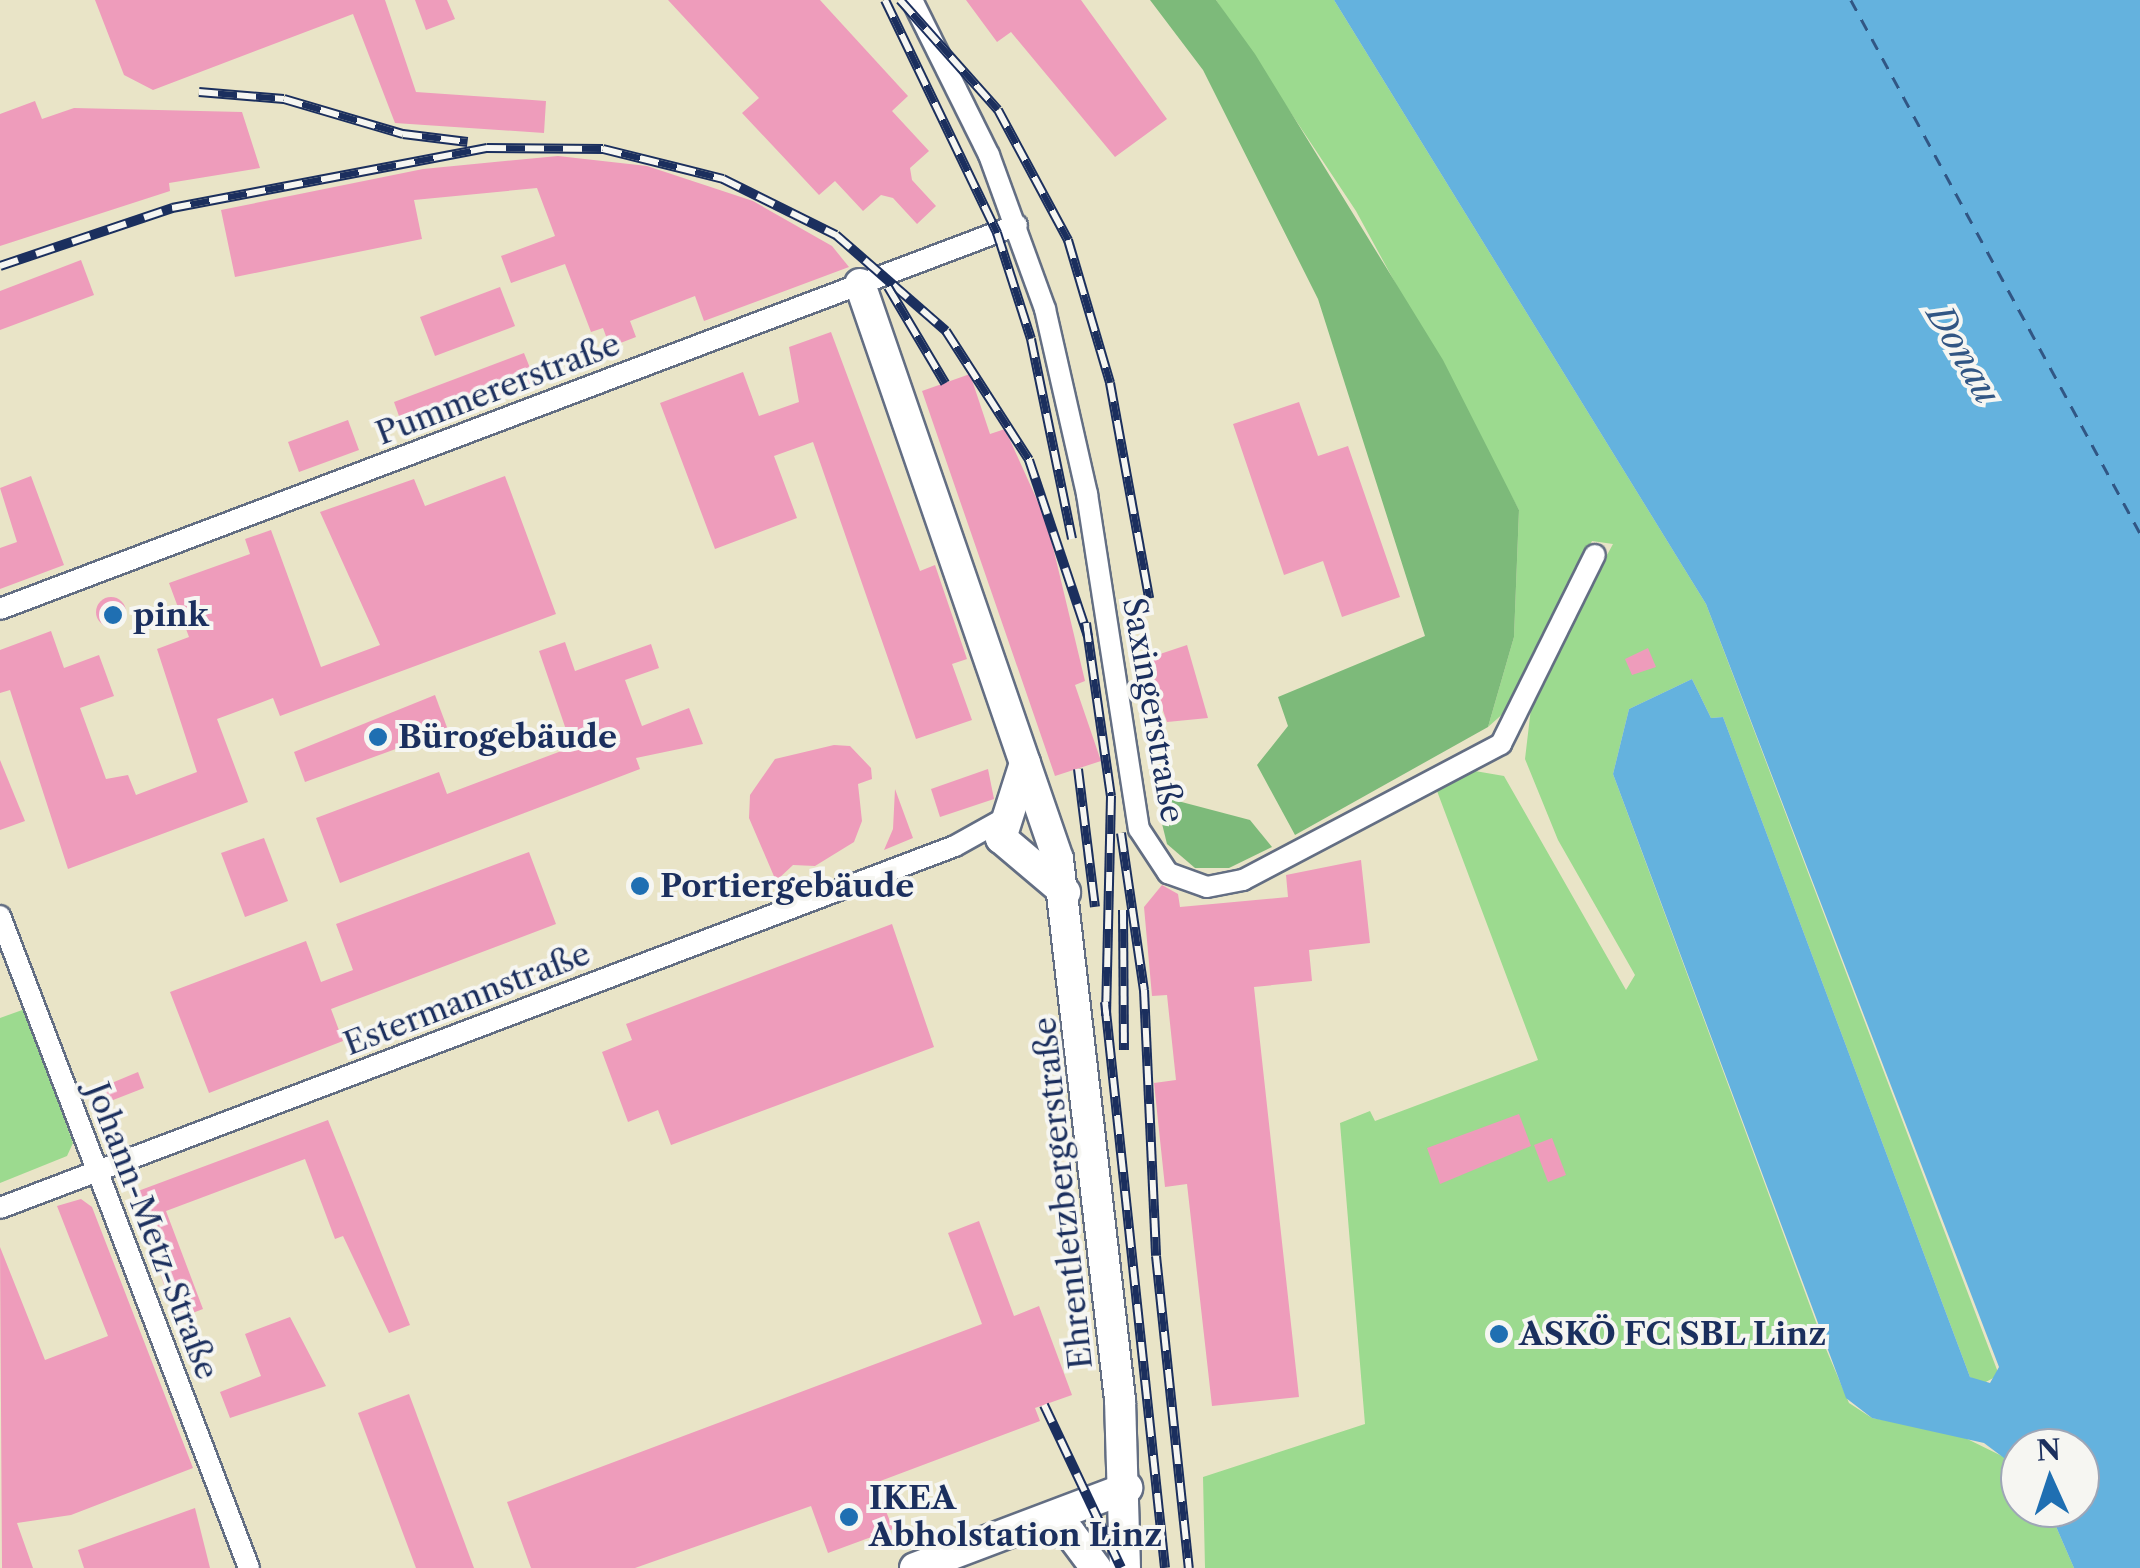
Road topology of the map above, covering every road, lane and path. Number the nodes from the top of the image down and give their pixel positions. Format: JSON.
{"nodes":[{"id":1,"x":912,"y":0,"type":"edge"},
{"id":2,"x":1017,"y":225,"type":"junction"},
{"id":3,"x":860,"y":284,"type":"junction"},
{"id":4,"x":1595,"y":554,"type":"dead end"},
{"id":5,"x":0,"y":609,"type":"edge"},
{"id":6,"x":1025,"y":763,"type":"junction"},
{"id":7,"x":1008,"y":815,"type":"junction"},
{"id":8,"x":1049,"y":824,"type":"junction"},
{"id":9,"x":955,"y":846,"type":"junction"},
{"id":10,"x":1016,"y":855,"type":"junction"},
{"id":11,"x":1065,"y":892,"type":"junction"},
{"id":12,"x":0,"y":916,"type":"edge"},
{"id":13,"x":96,"y":1172,"type":"junction"},
{"id":14,"x":0,"y":1208,"type":"edge"},
{"id":15,"x":1128,"y":1488,"type":"junction"},
{"id":16,"x":1019,"y":1528,"type":"junction"},
{"id":17,"x":249,"y":1568,"type":"edge"},
{"id":18,"x":915,"y":1568,"type":"edge"},
{"id":19,"x":1096,"y":1568,"type":"edge"},
{"id":20,"x":1125,"y":1568,"type":"edge"}],
"edges":[{"from":1,"to":2,"type":"street","name":"Saxingerstraße"},
{"from":2,"to":3,"type":"street","name":"Pummererstraße"},
{"from":2,"to":4,"type":"street","name":"Saxingerstraße"},
{"from":3,"to":5,"type":"street","name":"Pummererstraße"},
{"from":3,"to":6,"type":"street","name":"Ehrentletzbergerstraße"},
{"from":6,"to":7,"type":"street"},
{"from":6,"to":8,"type":"street","name":"Ehrentletzbergerstraße"},
{"from":7,"to":8,"type":"street"},
{"from":7,"to":9,"type":"street","name":"Estermannstraße"},
{"from":7,"to":10,"type":"street"},
{"from":8,"to":10,"type":"street"},
{"from":8,"to":11,"type":"street","name":"Ehrentletzbergerstraße"},
{"from":9,"to":10,"type":"street","name":"Estermannstraße"},
{"from":9,"to":13,"type":"street","name":"Estermannstraße"},
{"from":10,"to":11,"type":"street"},
{"from":11,"to":15,"type":"street","name":"Ehrentletzbergerstraße"},
{"from":12,"to":13,"type":"street","name":"Johann-Metz-Straße"},
{"from":13,"to":14,"type":"street","name":"Estermannstraße"},
{"from":13,"to":17,"type":"street","name":"Johann-Metz-Straße"},
{"from":15,"to":16,"type":"street"},
{"from":15,"to":20,"type":"street","name":"Ehrentletzbergerstraße"},
{"from":16,"to":18,"type":"street"},
{"from":16,"to":19,"type":"street"}]}
